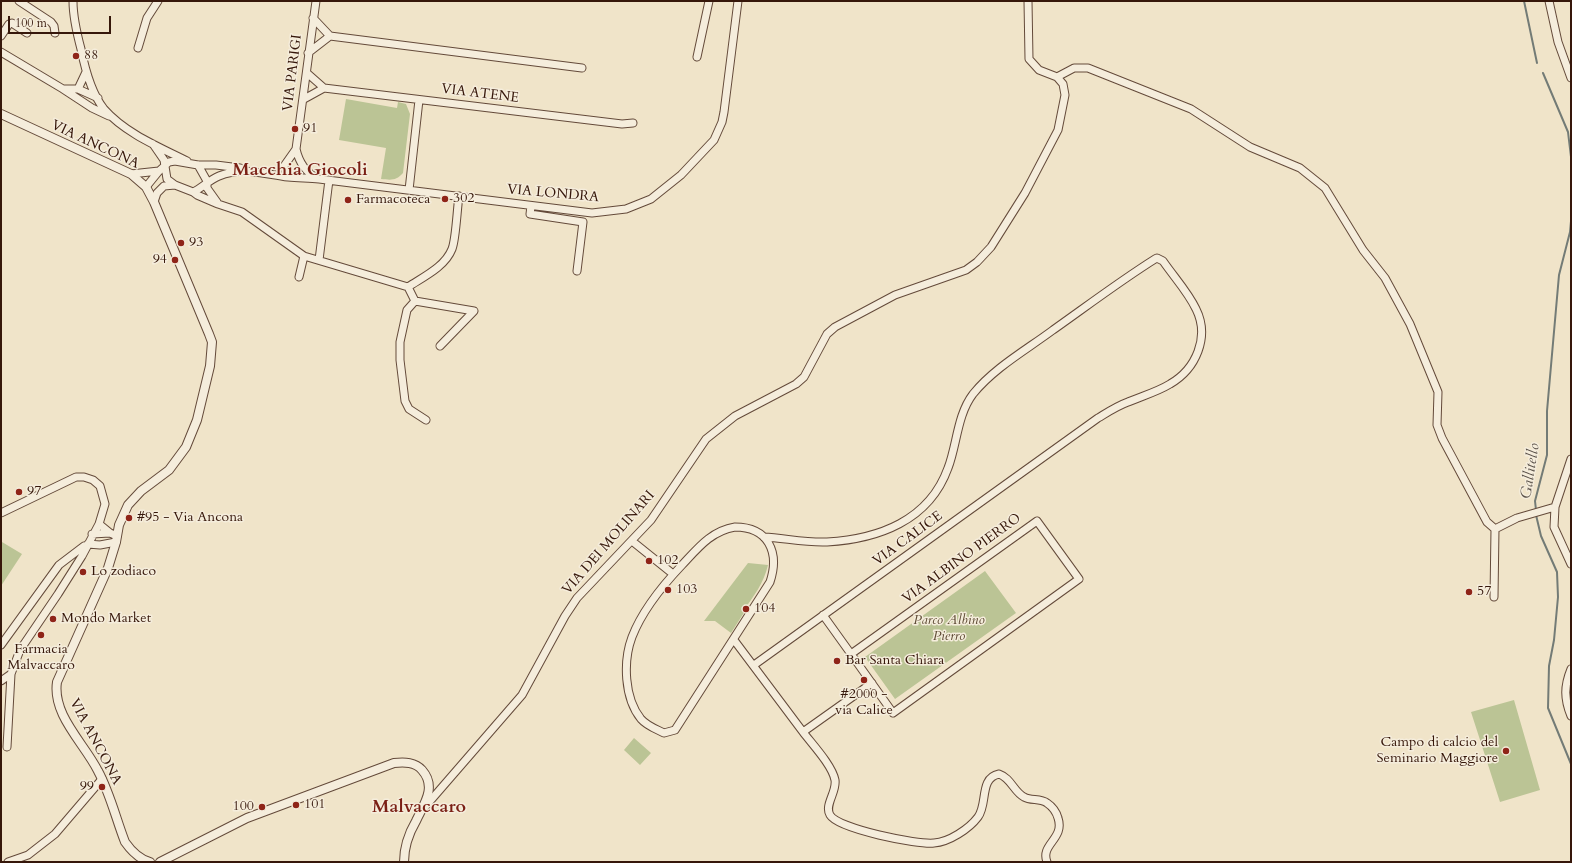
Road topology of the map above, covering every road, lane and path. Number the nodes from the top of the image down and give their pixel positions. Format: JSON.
{"nodes":[{"id":1,"x":19,"y":1,"type":"edge"},
{"id":2,"x":73,"y":1,"type":"edge"},
{"id":3,"x":158,"y":1,"type":"edge"},
{"id":4,"x":316,"y":1,"type":"edge"},
{"id":5,"x":709,"y":1,"type":"edge"},
{"id":6,"x":738,"y":1,"type":"edge"},
{"id":7,"x":1028,"y":1,"type":"edge"},
{"id":8,"x":1549,"y":1,"type":"edge"},
{"id":9,"x":313,"y":18,"type":"junction"},
{"id":10,"x":27,"y":33,"type":"dead end"},
{"id":11,"x":55,"y":33,"type":"dead end"},
{"id":12,"x":1,"y":36,"type":"edge"},
{"id":13,"x":330,"y":36,"type":"junction"},
{"id":14,"x":138,"y":48,"type":"dead end"},
{"id":15,"x":1,"y":52,"type":"edge"},
{"id":16,"x":308,"y":53,"type":"junction"},
{"id":17,"x":697,"y":57,"type":"dead end"},
{"id":18,"x":582,"y":68,"type":"dead end"},
{"id":19,"x":86,"y":72,"type":"junction"},
{"id":20,"x":308,"y":73,"type":"junction"},
{"id":21,"x":1057,"y":77,"type":"junction"},
{"id":22,"x":1571,"y":78,"type":"edge"},
{"id":23,"x":324,"y":88,"type":"junction"},
{"id":24,"x":63,"y":89,"type":"junction"},
{"id":25,"x":78,"y":90,"type":"junction"},
{"id":26,"x":98,"y":98,"type":"junction"},
{"id":27,"x":304,"y":100,"type":"junction"},
{"id":28,"x":419,"y":100,"type":"junction"},
{"id":29,"x":1,"y":114,"type":"edge"},
{"id":30,"x":114,"y":118,"type":"junction"},
{"id":31,"x":633,"y":123,"type":"dead end"},
{"id":32,"x":154,"y":144,"type":"junction"},
{"id":33,"x":296,"y":149,"type":"junction"},
{"id":34,"x":290,"y":160,"type":"junction"},
{"id":35,"x":187,"y":162,"type":"junction"},
{"id":36,"x":198,"y":165,"type":"junction"},
{"id":37,"x":284,"y":166,"type":"junction"},
{"id":38,"x":303,"y":166,"type":"junction"},
{"id":39,"x":162,"y":169,"type":"junction"},
{"id":40,"x":248,"y":170,"type":"junction"},
{"id":41,"x":131,"y":174,"type":"junction"},
{"id":42,"x":268,"y":174,"type":"junction"},
{"id":43,"x":290,"y":177,"type":"junction"},
{"id":44,"x":319,"y":178,"type":"junction"},
{"id":45,"x":329,"y":180,"type":"junction"},
{"id":46,"x":207,"y":181,"type":"junction"},
{"id":47,"x":175,"y":185,"type":"junction"},
{"id":48,"x":164,"y":186,"type":"junction"},
{"id":49,"x":146,"y":187,"type":"junction"},
{"id":50,"x":409,"y":190,"type":"junction"},
{"id":51,"x":193,"y":192,"type":"junction"},
{"id":52,"x":459,"y":196,"type":"junction"},
{"id":53,"x":154,"y":202,"type":"junction"},
{"id":54,"x":218,"y":204,"type":"junction"},
{"id":55,"x":531,"y":206,"type":"junction"},
{"id":56,"x":304,"y":256,"type":"junction"},
{"id":57,"x":319,"y":260,"type":"junction"},
{"id":58,"x":577,"y":271,"type":"dead end"},
{"id":59,"x":299,"y":277,"type":"dead end"},
{"id":60,"x":408,"y":287,"type":"junction"},
{"id":61,"x":415,"y":301,"type":"junction"},
{"id":62,"x":440,"y":346,"type":"dead end"},
{"id":63,"x":426,"y":420,"type":"dead end"},
{"id":64,"x":1571,"y":459,"type":"edge"},
{"id":65,"x":1552,"y":508,"type":"junction"},
{"id":66,"x":1,"y":513,"type":"edge"},
{"id":67,"x":99,"y":524,"type":"junction"},
{"id":68,"x":1495,"y":529,"type":"junction"},
{"id":69,"x":92,"y":534,"type":"junction"},
{"id":70,"x":114,"y":537,"type":"junction"},
{"id":71,"x":764,"y":537,"type":"junction"},
{"id":72,"x":632,"y":541,"type":"junction"},
{"id":73,"x":88,"y":544,"type":"junction"},
{"id":74,"x":100,"y":544,"type":"junction"},
{"id":75,"x":112,"y":557,"type":"junction"},
{"id":76,"x":62,"y":562,"type":"junction"},
{"id":77,"x":1571,"y":564,"type":"edge"},
{"id":78,"x":72,"y":570,"type":"junction"},
{"id":79,"x":673,"y":574,"type":"junction"},
{"id":80,"x":1494,"y":597,"type":"dead end"},
{"id":81,"x":823,"y":615,"type":"junction"},
{"id":82,"x":734,"y":640,"type":"junction"},
{"id":83,"x":1,"y":645,"type":"edge"},
{"id":84,"x":851,"y":654,"type":"junction"},
{"id":85,"x":754,"y":665,"type":"junction"},
{"id":86,"x":1571,"y":669,"type":"edge"},
{"id":87,"x":10,"y":674,"type":"junction"},
{"id":88,"x":1,"y":681,"type":"edge"},
{"id":89,"x":872,"y":683,"type":"junction"},
{"id":90,"x":1571,"y":716,"type":"edge"},
{"id":91,"x":803,"y":732,"type":"junction"},
{"id":92,"x":7,"y":747,"type":"dead end"},
{"id":93,"x":102,"y":779,"type":"junction"},
{"id":94,"x":424,"y":808,"type":"junction"},
{"id":95,"x":8,"y":862,"type":"edge"},
{"id":96,"x":150,"y":862,"type":"edge"},
{"id":97,"x":160,"y":862,"type":"edge"},
{"id":98,"x":404,"y":862,"type":"edge"},
{"id":99,"x":1047,"y":862,"type":"edge"}],
"edges":[{"from":1,"to":11,"type":"street"},
{"from":2,"to":19,"type":"street"},
{"from":3,"to":14,"type":"street"},
{"from":4,"to":9,"type":"street","name":"VIA PARIGI"},
{"from":5,"to":17,"type":"street"},
{"from":6,"to":55,"type":"street","name":"VIA LONDRA"},
{"from":7,"to":21,"type":"street"},
{"from":8,"to":22,"type":"street"},
{"from":9,"to":13,"type":"street"},
{"from":9,"to":16,"type":"street","name":"VIA PARIGI"},
{"from":10,"to":12,"type":"street"},
{"from":13,"to":16,"type":"street"},
{"from":13,"to":18,"type":"street"},
{"from":15,"to":24,"type":"street"},
{"from":16,"to":20,"type":"street","name":"VIA PARIGI"},
{"from":19,"to":25,"type":"street"},
{"from":19,"to":26,"type":"street"},
{"from":20,"to":23,"type":"street"},
{"from":20,"to":27,"type":"street","name":"VIA PARIGI"},
{"from":21,"to":68,"type":"street"},
{"from":21,"to":72,"type":"street","name":"VIA DEI MOLINARI"},
{"from":23,"to":27,"type":"street"},
{"from":23,"to":28,"type":"street","name":"VIA ATENE"},
{"from":24,"to":25,"type":"street"},
{"from":24,"to":30,"type":"street"},
{"from":25,"to":26,"type":"street"},
{"from":26,"to":30,"type":"street"},
{"from":27,"to":33,"type":"street","name":"VIA PARIGI"},
{"from":28,"to":31,"type":"street","name":"VIA ATENE"},
{"from":28,"to":50,"type":"street"},
{"from":29,"to":41,"type":"street","name":"VIA ANCONA"},
{"from":30,"to":32,"type":"street"},
{"from":32,"to":35,"type":"street"},
{"from":32,"to":39,"type":"street"},
{"from":33,"to":34,"type":"street"},
{"from":33,"to":38,"type":"street"},
{"from":34,"to":37,"type":"street"},
{"from":34,"to":38,"type":"street"},
{"from":35,"to":36,"type":"street"},
{"from":35,"to":39,"type":"street"},
{"from":36,"to":40,"type":"street"},
{"from":36,"to":46,"type":"street"},
{"from":37,"to":42,"type":"street"},
{"from":37,"to":43,"type":"street"},
{"from":38,"to":44,"type":"street"},
{"from":39,"to":41,"type":"street"},
{"from":39,"to":47,"type":"street"},
{"from":39,"to":49,"type":"street"},
{"from":40,"to":42,"type":"street"},
{"from":40,"to":46,"type":"street"},
{"from":41,"to":49,"type":"street","name":"VIA ANCONA"},
{"from":42,"to":43,"type":"street"},
{"from":43,"to":44,"type":"street","name":"VIA LONDRA"},
{"from":44,"to":45,"type":"street","name":"VIA LONDRA"},
{"from":45,"to":50,"type":"street","name":"VIA LONDRA"},
{"from":45,"to":57,"type":"street"},
{"from":46,"to":51,"type":"street"},
{"from":46,"to":54,"type":"street"},
{"from":47,"to":48,"type":"street"},
{"from":47,"to":51,"type":"street"},
{"from":48,"to":49,"type":"street"},
{"from":48,"to":53,"type":"street"},
{"from":49,"to":53,"type":"street","name":"VIA ANCONA"},
{"from":50,"to":52,"type":"street","name":"VIA LONDRA"},
{"from":51,"to":54,"type":"street"},
{"from":52,"to":55,"type":"street","name":"VIA LONDRA"},
{"from":52,"to":60,"type":"street"},
{"from":53,"to":70,"type":"street","name":"VIA ANCONA"},
{"from":54,"to":56,"type":"street"},
{"from":55,"to":58,"type":"street"},
{"from":56,"to":57,"type":"street"},
{"from":56,"to":59,"type":"street"},
{"from":57,"to":60,"type":"street"},
{"from":60,"to":61,"type":"street"},
{"from":61,"to":62,"type":"street"},
{"from":61,"to":63,"type":"street"},
{"from":64,"to":65,"type":"street"},
{"from":65,"to":68,"type":"street"},
{"from":65,"to":77,"type":"street"},
{"from":66,"to":67,"type":"street"},
{"from":67,"to":69,"type":"street"},
{"from":67,"to":70,"type":"street"},
{"from":68,"to":80,"type":"street"},
{"from":69,"to":70,"type":"street"},
{"from":69,"to":73,"type":"street"},
{"from":70,"to":74,"type":"street"},
{"from":70,"to":75,"type":"street"},
{"from":71,"to":79,"type":"street"},
{"from":71,"to":81,"type":"street","name":"VIA CALICE"},
{"from":71,"to":82,"type":"street"},
{"from":72,"to":79,"type":"street"},
{"from":72,"to":94,"type":"street","name":"VIA DEI MOLINARI"},
{"from":73,"to":74,"type":"street"},
{"from":73,"to":76,"type":"street"},
{"from":73,"to":78,"type":"street"},
{"from":74,"to":75,"type":"street"},
{"from":75,"to":93,"type":"street","name":"VIA ANCONA"},
{"from":76,"to":78,"type":"street"},
{"from":76,"to":83,"type":"street"},
{"from":78,"to":87,"type":"street"},
{"from":79,"to":82,"type":"street"},
{"from":81,"to":84,"type":"street"},
{"from":81,"to":85,"type":"street","name":"VIA CALICE"},
{"from":82,"to":85,"type":"street"},
{"from":84,"to":89,"type":"street","name":"VIA ALBINO PIERRO"},
{"from":84,"to":89,"type":"street","name":"VIA ALBINO PIERRO"},
{"from":85,"to":91,"type":"street"},
{"from":86,"to":90,"type":"street"},
{"from":87,"to":88,"type":"street"},
{"from":87,"to":92,"type":"street"},
{"from":89,"to":91,"type":"street"},
{"from":91,"to":99,"type":"street"},
{"from":93,"to":95,"type":"street"},
{"from":93,"to":96,"type":"street","name":"VIA ANCONA"},
{"from":94,"to":97,"type":"street"},
{"from":94,"to":98,"type":"street"}]}
